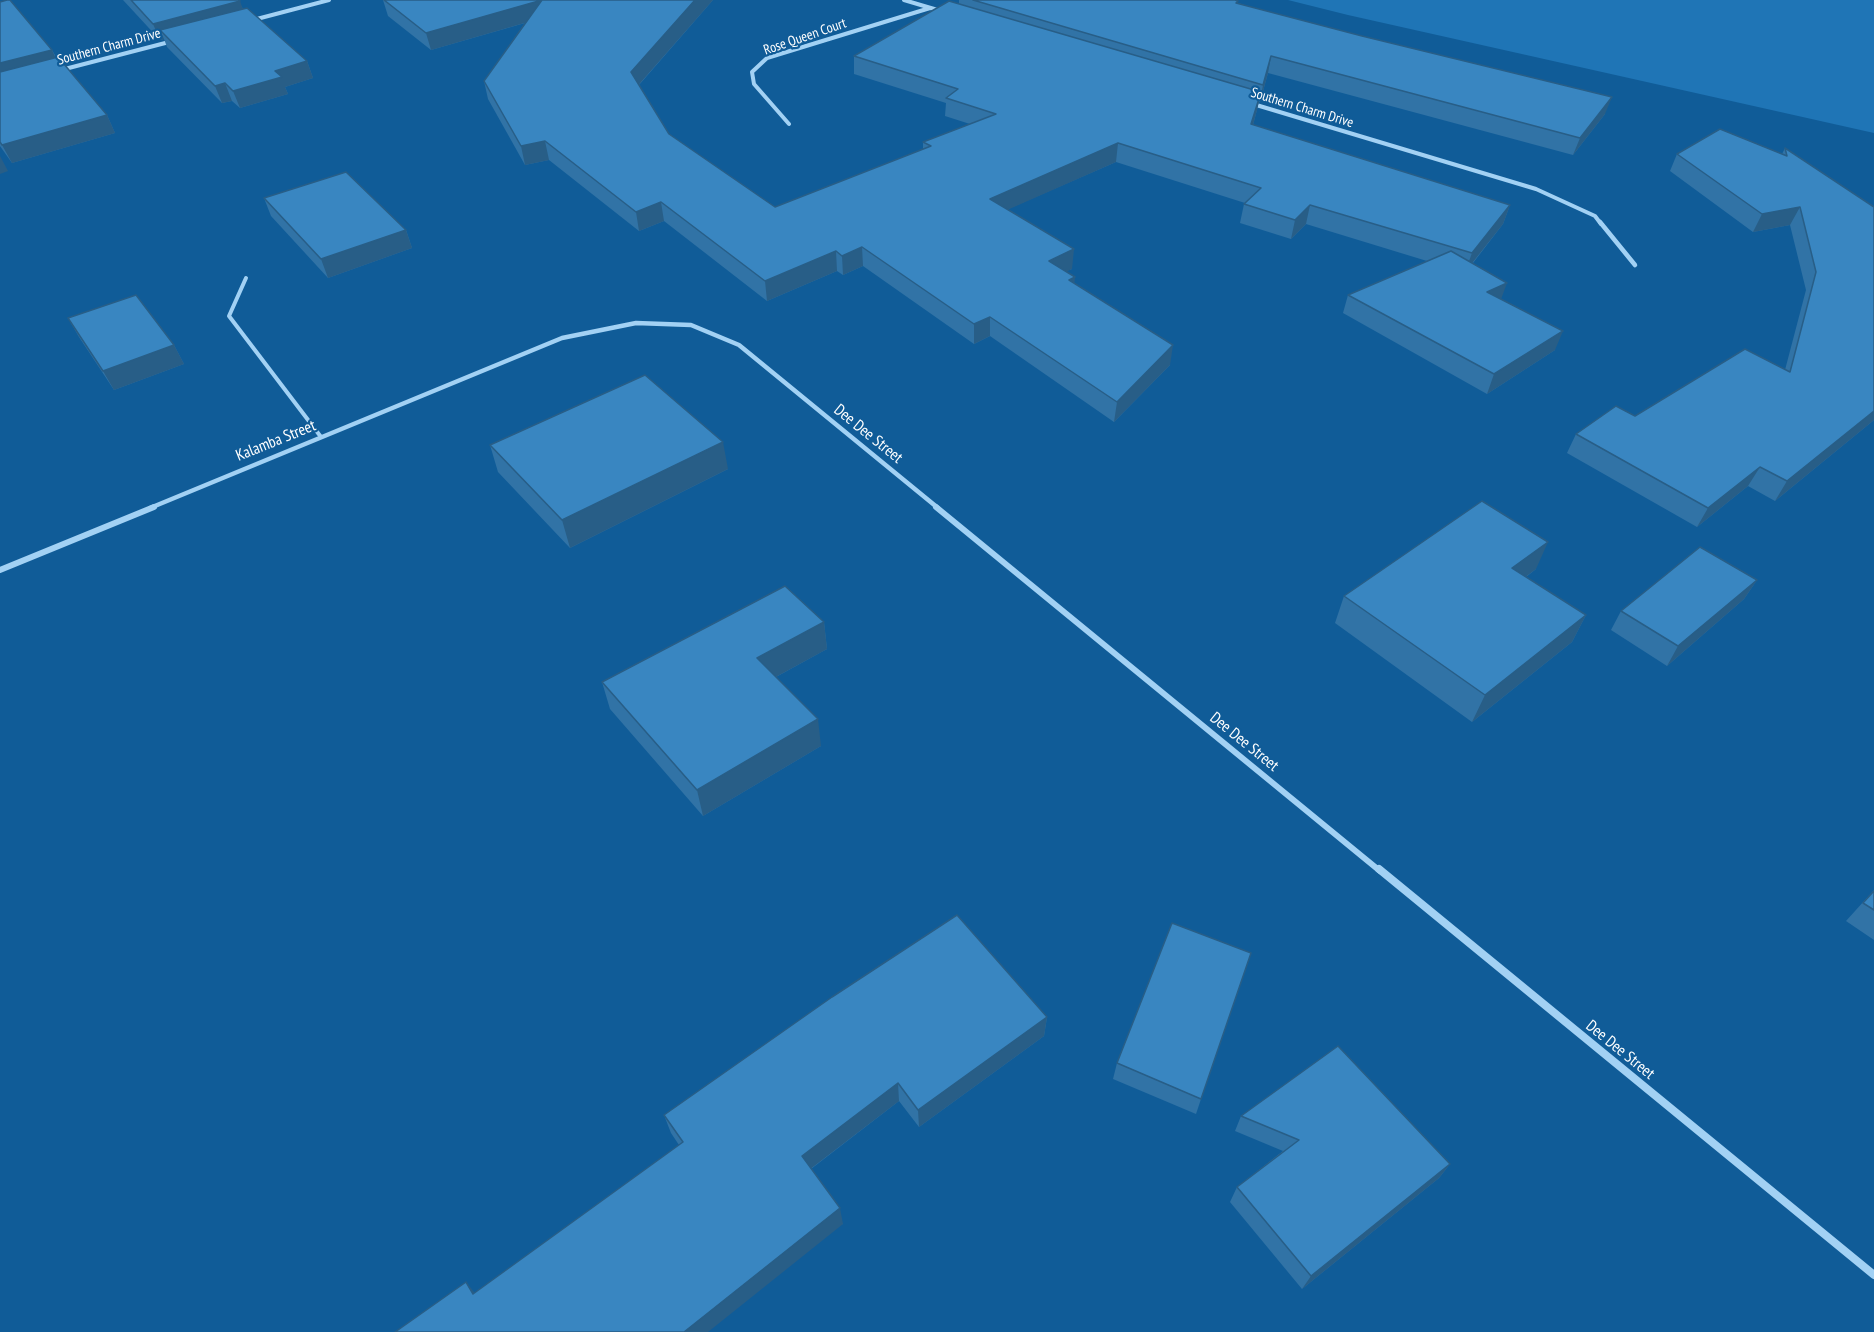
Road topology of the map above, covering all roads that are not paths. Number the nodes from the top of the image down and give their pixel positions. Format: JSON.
{"nodes":[{"id":1,"x":328,"y":0,"type":"edge"},
{"id":2,"x":904,"y":0,"type":"edge"},
{"id":3,"x":931,"y":8,"type":"junction"},
{"id":4,"x":942,"y":11,"type":"edge"},
{"id":5,"x":249,"y":21,"type":"edge"},
{"id":6,"x":181,"y":39,"type":"edge"},
{"id":7,"x":57,"y":72,"type":"edge"},
{"id":8,"x":1250,"y":104,"type":"edge"},
{"id":9,"x":789,"y":124,"type":"dead end"},
{"id":10,"x":1635,"y":265,"type":"dead end"},
{"id":11,"x":246,"y":278,"type":"dead end"},
{"id":12,"x":562,"y":338,"type":"joint"},
{"id":13,"x":321,"y":437,"type":"junction"},
{"id":14,"x":0,"y":570,"type":"edge"},
{"id":15,"x":1874,"y":1275,"type":"edge"}],
"edges":[{"from":1,"to":5,"type":"street"},
{"from":2,"to":3,"type":"street"},
{"from":3,"to":4,"type":"street"},
{"from":3,"to":9,"type":"street","name":"Rose Queen Court"},
{"from":6,"to":7,"type":"street","name":"Southern Charm Drive"},
{"from":8,"to":10,"type":"street","name":"Southern Charm Drive"},
{"from":11,"to":13,"type":"lane"},
{"from":12,"to":13,"type":"street","name":"Kalamba Street"},
{"from":12,"to":15,"type":"street","name":"Dee Dee Street"},
{"from":13,"to":14,"type":"street","name":"Kalamba Street"}]}
